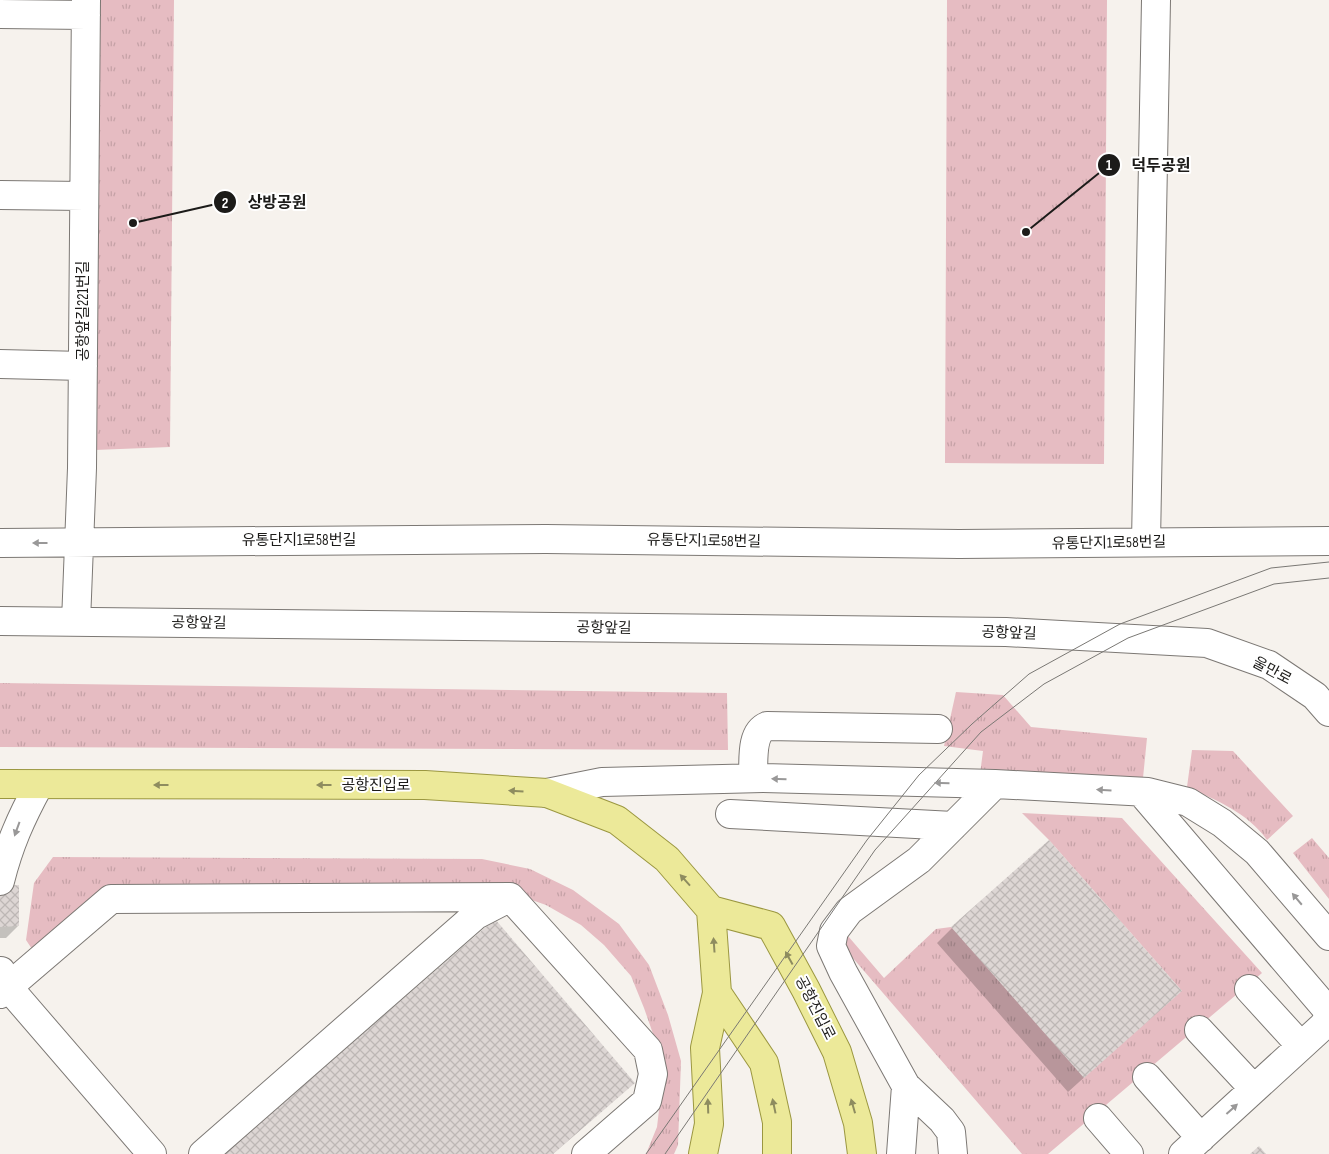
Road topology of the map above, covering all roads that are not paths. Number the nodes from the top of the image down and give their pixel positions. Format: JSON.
{"nodes":[{"id":1,"x":1156,"y":0,"type":"edge"},
{"id":2,"x":86,"y":7,"type":"edge"},
{"id":3,"x":0,"y":14,"type":"edge"},
{"id":4,"x":0,"y":195,"type":"edge"},
{"id":5,"x":84,"y":196,"type":"junction"},
{"id":6,"x":0,"y":364,"type":"edge"},
{"id":7,"x":83,"y":366,"type":"junction"},
{"id":8,"x":80,"y":541,"type":"junction"},
{"id":9,"x":1329,"y":541,"type":"edge"},
{"id":10,"x":1146,"y":542,"type":"junction"},
{"id":11,"x":0,"y":543,"type":"edge"},
{"id":12,"x":0,"y":621,"type":"edge"},
{"id":13,"x":76,"y":622,"type":"junction"},
{"id":14,"x":1207,"y":643,"type":"joint"},
{"id":15,"x":1329,"y":712,"type":"edge"},
{"id":16,"x":938,"y":728,"type":"dead end"},
{"id":17,"x":753,"y":778,"type":"junction"},
{"id":18,"x":0,"y":784,"type":"edge"},
{"id":19,"x":995,"y":784,"type":"junction"},
{"id":20,"x":39,"y":785,"type":"junction"},
{"id":21,"x":1141,"y":792,"type":"junction"},
{"id":22,"x":547,"y":793,"type":"junction"},
{"id":23,"x":730,"y":814,"type":"dead end"},
{"id":24,"x":952,"y":826,"type":"junction"},
{"id":25,"x":0,"y":881,"type":"edge"},
{"id":26,"x":510,"y":897,"type":"junction"},
{"id":27,"x":711,"y":910,"type":"junction"},
{"id":28,"x":1329,"y":936,"type":"edge"},
{"id":29,"x":3,"y":983,"type":"edge"},
{"id":30,"x":1249,"y":989,"type":"dead end"},
{"id":31,"x":717,"y":993,"type":"junction"},
{"id":32,"x":1329,"y":1012,"type":"edge"},
{"id":33,"x":1329,"y":1017,"type":"edge"},
{"id":34,"x":1199,"y":1030,"type":"dead end"},
{"id":35,"x":1301,"y":1046,"type":"junction"},
{"id":36,"x":1146,"y":1077,"type":"dead end"},
{"id":37,"x":906,"y":1086,"type":"junction"},
{"id":38,"x":1254,"y":1089,"type":"junction"},
{"id":39,"x":1098,"y":1118,"type":"dead end"},
{"id":40,"x":952,"y":1143,"type":"edge"},
{"id":41,"x":1192,"y":1146,"type":"edge"},
{"id":42,"x":152,"y":1154,"type":"edge"},
{"id":43,"x":203,"y":1154,"type":"edge"},
{"id":44,"x":586,"y":1154,"type":"edge"},
{"id":45,"x":703,"y":1154,"type":"edge"},
{"id":46,"x":777,"y":1154,"type":"edge"},
{"id":47,"x":862,"y":1154,"type":"edge"},
{"id":48,"x":901,"y":1154,"type":"edge"},
{"id":49,"x":968,"y":1154,"type":"edge"},
{"id":50,"x":1129,"y":1154,"type":"edge"}],
"edges":[{"from":1,"to":10,"type":"street"},
{"from":2,"to":3,"type":"street"},
{"from":2,"to":5,"type":"street","name":"공항앞길221번길"},
{"from":4,"to":5,"type":"street"},
{"from":5,"to":7,"type":"street","name":"공항앞길221번길"},
{"from":6,"to":7,"type":"street"},
{"from":7,"to":8,"type":"street","name":"공항앞길221번길"},
{"from":8,"to":10,"type":"street","name":"유통단지1로58번길"},
{"from":8,"to":11,"type":"street","name":"유통단지1로58번길","one_way":true},
{"from":8,"to":13,"type":"street","name":"공항앞길221번길"},
{"from":9,"to":10,"type":"street","name":"유통단지1로58번길"},
{"from":12,"to":13,"type":"street","name":"공항앞길"},
{"from":13,"to":14,"type":"street","name":"공항앞길"},
{"from":14,"to":15,"type":"street","name":"울만로"},
{"from":16,"to":17,"type":"street"},
{"from":19,"to":17,"type":"street","one_way":true},
{"from":17,"to":22,"type":"street"},
{"from":18,"to":20,"type":"main road","name":"공항진입로"},
{"from":21,"to":19,"type":"street","one_way":true},
{"from":19,"to":24,"type":"street"},
{"from":22,"to":20,"type":"main road","name":"공항진입로","one_way":true},
{"from":20,"to":25,"type":"street","one_way":true},
{"from":28,"to":21,"type":"street","one_way":true},
{"from":21,"to":32,"type":"street"},
{"from":27,"to":22,"type":"main road","name":"공항진입로","one_way":true},
{"from":23,"to":24,"type":"street"},
{"from":24,"to":37,"type":"street"},
{"from":26,"to":29,"type":"street"},
{"from":26,"to":43,"type":"street"},
{"from":26,"to":44,"type":"street"},
{"from":31,"to":27,"type":"main road","one_way":true},
{"from":47,"to":27,"type":"main road","name":"공항진입로","one_way":true},
{"from":29,"to":42,"type":"street"},
{"from":30,"to":35,"type":"street"},
{"from":45,"to":31,"type":"main road","one_way":true},
{"from":46,"to":31,"type":"main road","one_way":true},
{"from":33,"to":35,"type":"street"},
{"from":34,"to":38,"type":"street"},
{"from":35,"to":38,"type":"street"},
{"from":36,"to":41,"type":"street"},
{"from":37,"to":40,"type":"street"},
{"from":37,"to":48,"type":"street"},
{"from":41,"to":38,"type":"street","one_way":true},
{"from":39,"to":50,"type":"street"},
{"from":40,"to":49,"type":"street"}]}
